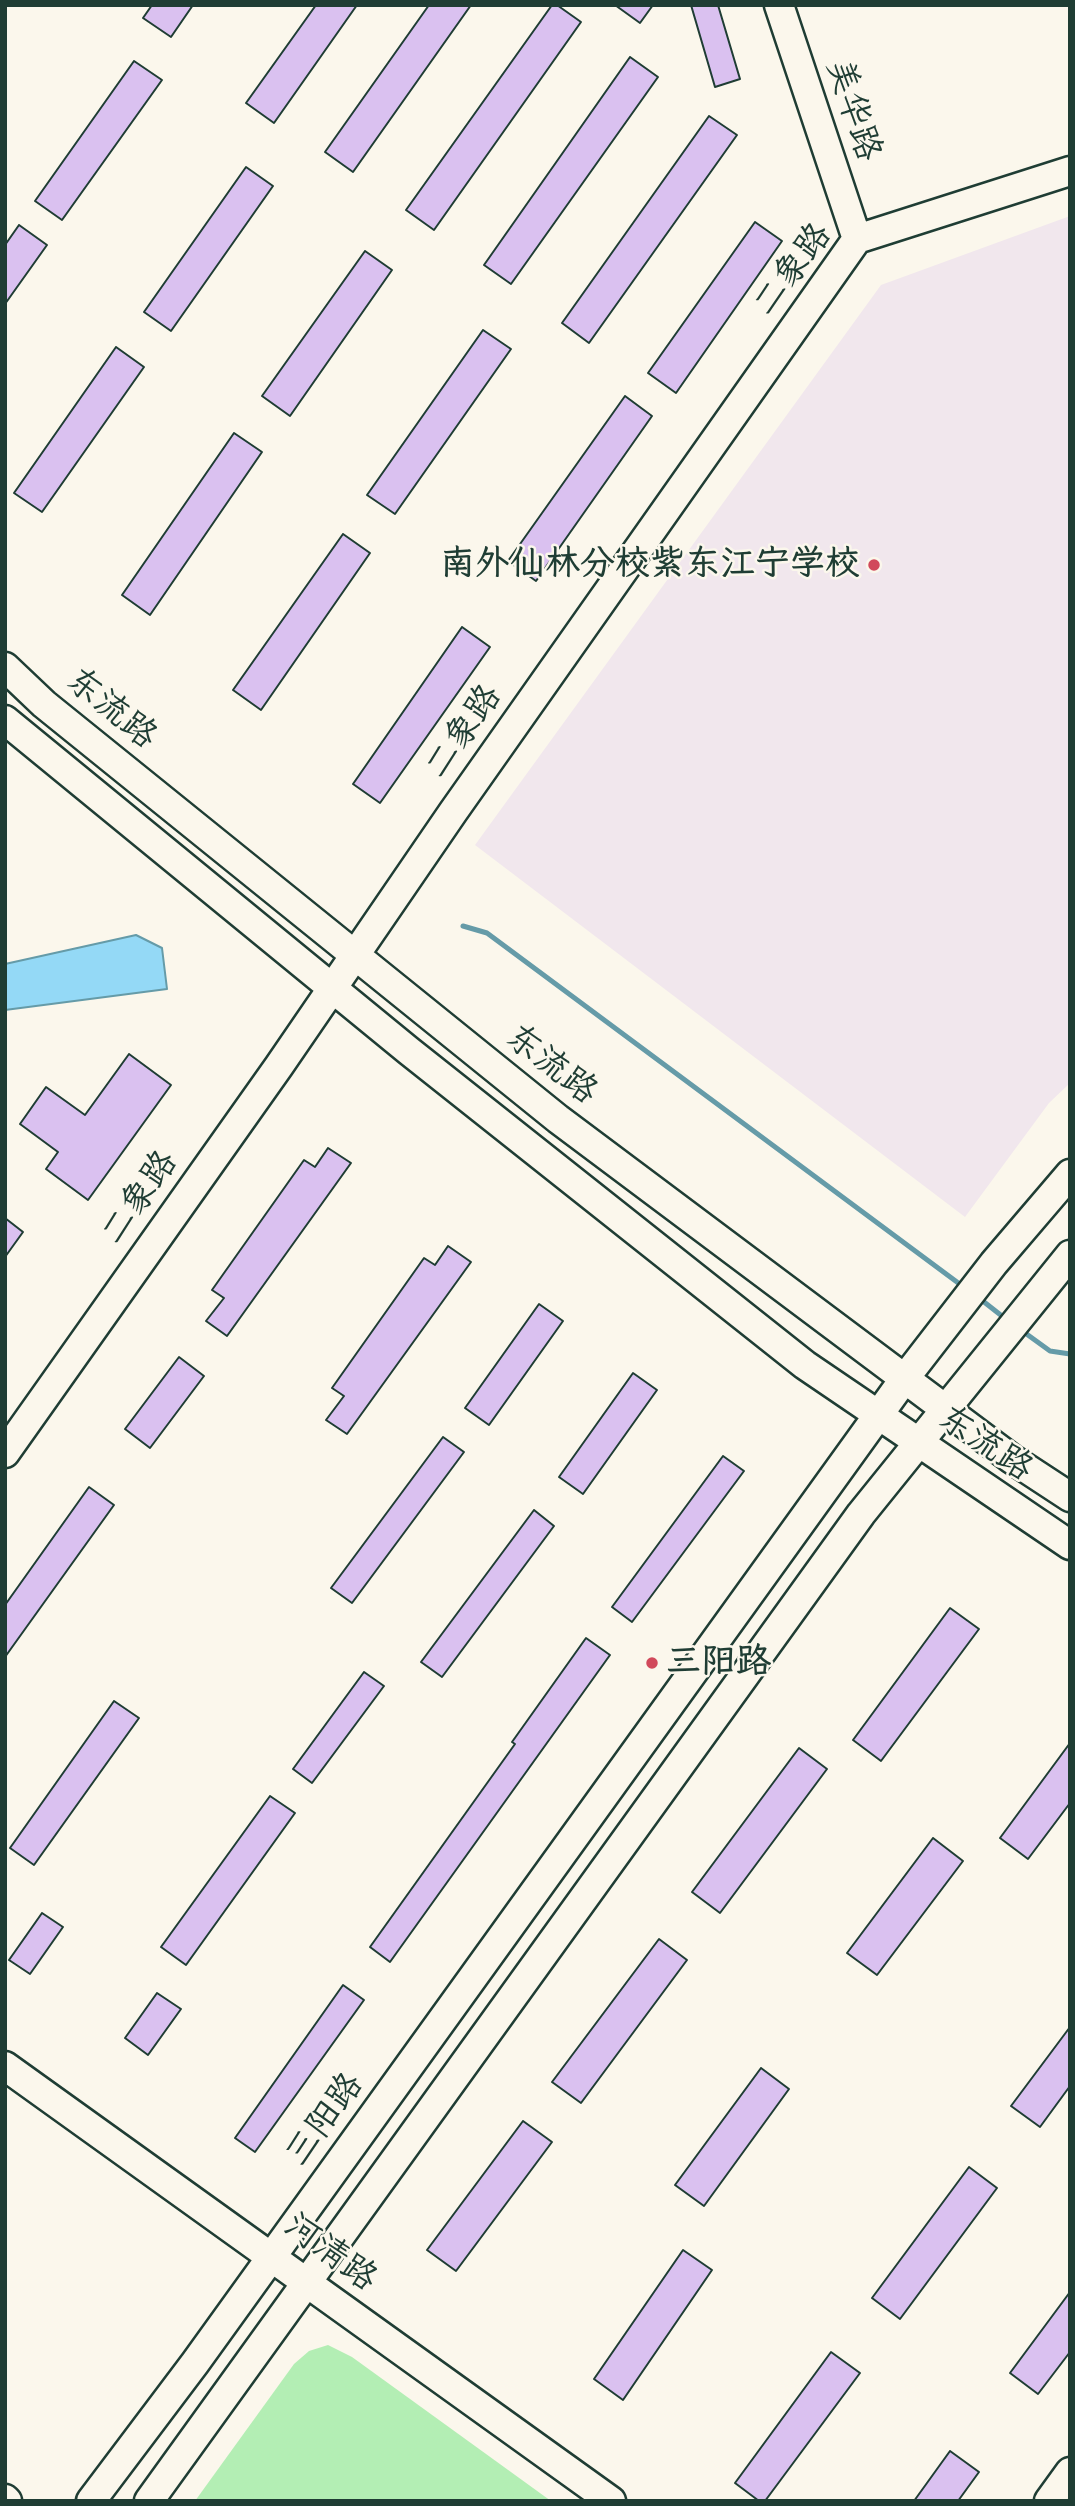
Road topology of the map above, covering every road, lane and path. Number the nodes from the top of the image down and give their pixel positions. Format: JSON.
{"nodes":[{"id":1,"x":779,"y":5,"type":"edge"},
{"id":2,"x":1070,"y":171,"type":"edge"},
{"id":3,"x":857,"y":239,"type":"junction"},
{"id":4,"x":5,"y":667,"type":"edge"},
{"id":5,"x":5,"y":720,"type":"edge"},
{"id":6,"x":355,"y":954,"type":"junction"},
{"id":7,"x":332,"y":988,"type":"junction"},
{"id":8,"x":1070,"y":1174,"type":"edge"},
{"id":9,"x":1070,"y":1255,"type":"edge"},
{"id":10,"x":905,"y":1378,"type":"junction"},
{"id":11,"x":945,"y":1409,"type":"junction"},
{"id":12,"x":878,"y":1415,"type":"junction"},
{"id":13,"x":918,"y":1443,"type":"junction"},
{"id":14,"x":5,"y":1453,"type":"edge"},
{"id":15,"x":1070,"y":1497,"type":"edge"},
{"id":16,"x":1070,"y":1545,"type":"edge"},
{"id":17,"x":5,"y":2066,"type":"edge"},
{"id":18,"x":272,"y":2256,"type":"junction"},
{"id":19,"x":306,"y":2281,"type":"junction"},
{"id":20,"x":1070,"y":2472,"type":"edge"},
{"id":21,"x":91,"y":2501,"type":"edge"},
{"id":22,"x":149,"y":2501,"type":"edge"},
{"id":23,"x":611,"y":2501,"type":"edge"},
{"id":24,"x":1049,"y":2501,"type":"edge"}],
"edges":[{"from":1,"to":3,"type":"main road","name":"美华路"},
{"from":2,"to":3,"type":"main road","name":"二象路"},
{"from":3,"to":6,"type":"main road","name":"二象路"},
{"from":4,"to":6,"type":"main road","name":"东流路"},
{"from":5,"to":7,"type":"main road","name":"东流路"},
{"from":6,"to":7,"type":"main road","name":"二象路"},
{"from":6,"to":10,"type":"main road","name":"东流路"},
{"from":7,"to":12,"type":"main road","name":"东流路"},
{"from":7,"to":14,"type":"main road","name":"二象路"},
{"from":8,"to":10,"type":"main road","name":"三阳路"},
{"from":9,"to":11,"type":"main road"},
{"from":10,"to":11,"type":"main road","name":"东流路"},
{"from":10,"to":12,"type":"main road","name":"三阳路"},
{"from":11,"to":13,"type":"main road"},
{"from":11,"to":15,"type":"main road","name":"东流路"},
{"from":12,"to":13,"type":"main road","name":"东流路"},
{"from":12,"to":18,"type":"main road","name":"三阳路"},
{"from":13,"to":16,"type":"main road","name":"东流路"},
{"from":13,"to":19,"type":"main road"},
{"from":17,"to":18,"type":"main road","name":"河清路"},
{"from":18,"to":19,"type":"main road","name":"河清路"},
{"from":18,"to":21,"type":"main road","name":"三阳路"},
{"from":19,"to":22,"type":"main road"},
{"from":19,"to":23,"type":"main road","name":"河清路"},
{"from":20,"to":24,"type":"main road"}]}
